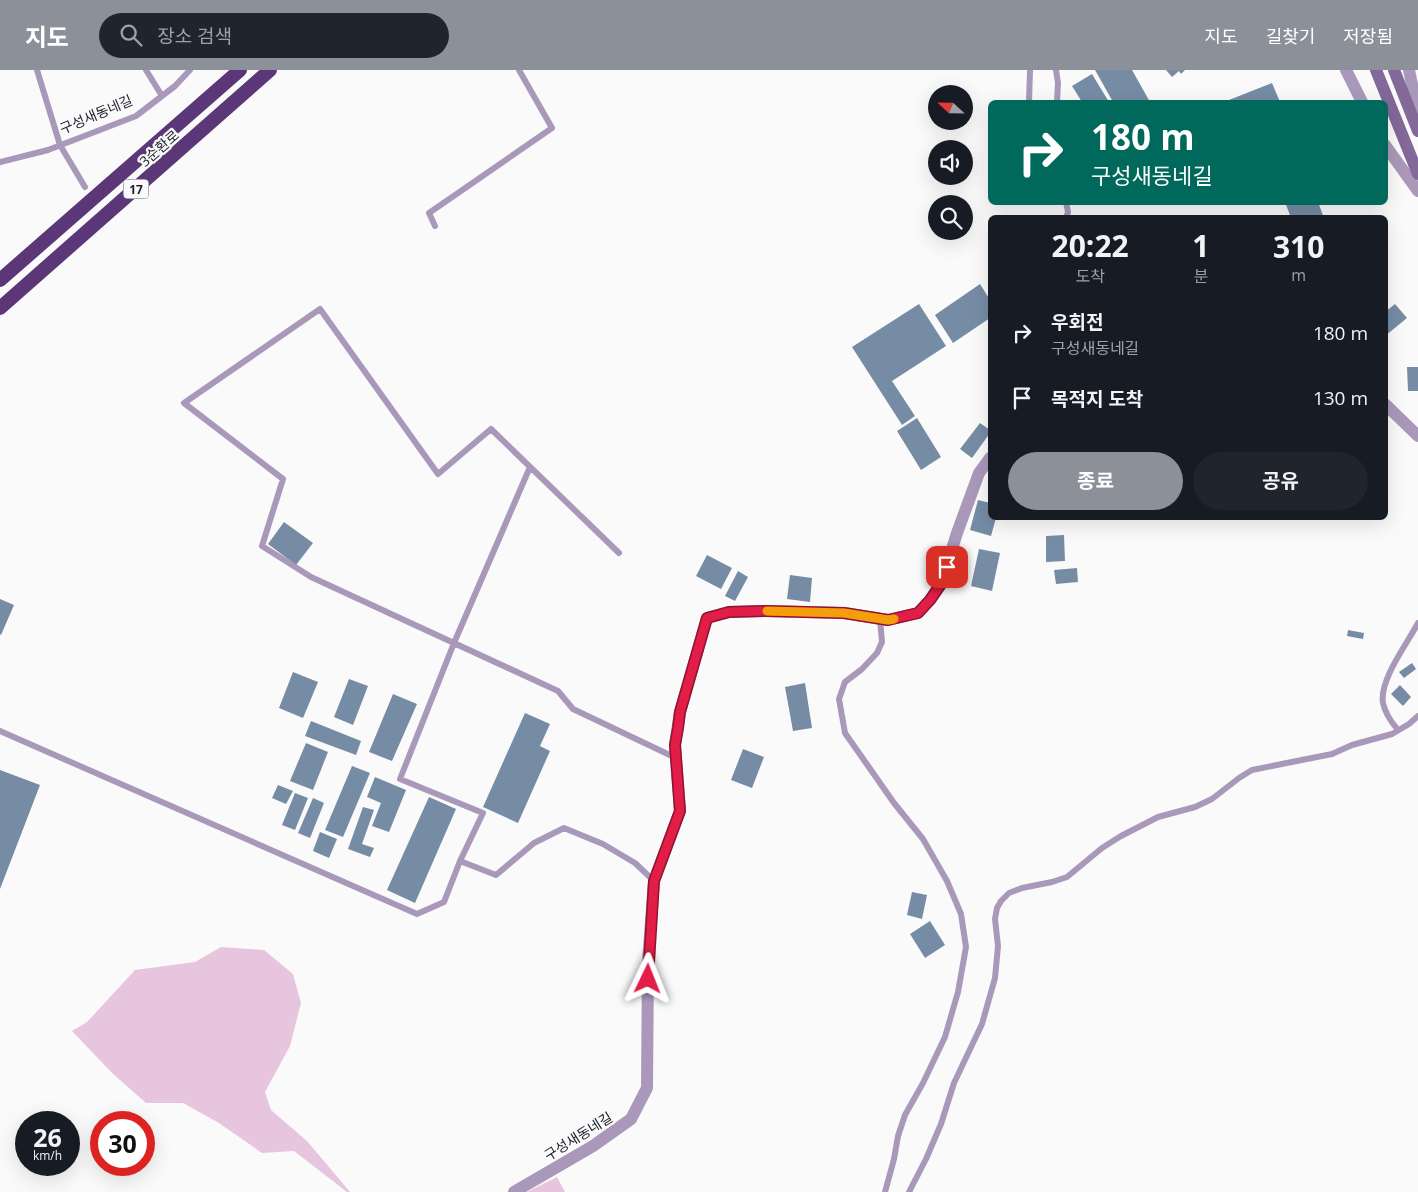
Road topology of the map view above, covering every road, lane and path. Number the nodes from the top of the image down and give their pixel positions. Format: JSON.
{"nodes":[{"id":1,"x":38,"y":70,"type":"edge"},
{"id":2,"x":146,"y":70,"type":"edge"},
{"id":3,"x":190,"y":70,"type":"edge"},
{"id":4,"x":240,"y":70,"type":"edge"},
{"id":5,"x":270,"y":70,"type":"edge"},
{"id":6,"x":519,"y":70,"type":"edge"},
{"id":7,"x":1030,"y":70,"type":"edge"},
{"id":8,"x":1056,"y":70,"type":"edge"},
{"id":9,"x":1346,"y":70,"type":"edge"},
{"id":10,"x":1376,"y":70,"type":"edge"},
{"id":11,"x":1394,"y":70,"type":"edge"},
{"id":12,"x":1409,"y":70,"type":"edge"},
{"id":13,"x":162,"y":96,"type":"junction"},
{"id":14,"x":1029,"y":100,"type":"edge"},
{"id":15,"x":1057,"y":100,"type":"edge"},
{"id":16,"x":1361,"y":100,"type":"edge"},
{"id":17,"x":1418,"y":113,"type":"edge"},
{"id":18,"x":1418,"y":131,"type":"edge"},
{"id":19,"x":60,"y":145,"type":"junction"},
{"id":20,"x":1388,"y":149,"type":"edge"},
{"id":21,"x":0,"y":162,"type":"edge"},
{"id":22,"x":1418,"y":174,"type":"edge"},
{"id":23,"x":85,"y":187,"type":"dead end"},
{"id":24,"x":1418,"y":191,"type":"edge"},
{"id":25,"x":435,"y":226,"type":"dead end"},
{"id":26,"x":0,"y":280,"type":"edge"},
{"id":27,"x":0,"y":308,"type":"edge"},
{"id":28,"x":1388,"y":407,"type":"edge"},
{"id":29,"x":1418,"y":436,"type":"edge"},
{"id":30,"x":988,"y":461,"type":"edge"},
{"id":31,"x":530,"y":467,"type":"junction"},
{"id":32,"x":619,"y":553,"type":"dead end"},
{"id":33,"x":880,"y":619,"type":"junction"},
{"id":34,"x":1418,"y":623,"type":"edge"},
{"id":35,"x":454,"y":643,"type":"junction"},
{"id":36,"x":1418,"y":716,"type":"edge"},
{"id":37,"x":1398,"y":730,"type":"junction"},
{"id":38,"x":0,"y":731,"type":"edge"},
{"id":39,"x":676,"y":758,"type":"junction"},
{"id":40,"x":460,"y":861,"type":"junction"},
{"id":41,"x":654,"y":881,"type":"junction"},
{"id":42,"x":514,"y":1192,"type":"edge"},
{"id":43,"x":885,"y":1192,"type":"edge"},
{"id":44,"x":909,"y":1192,"type":"edge"}],
"edges":[{"from":1,"to":19,"type":"lane"},
{"from":2,"to":13,"type":"lane"},
{"from":3,"to":13,"type":"lane","name":"구성새동네길"},
{"from":4,"to":26,"type":"highway","name":"3순환로","number":"17"},
{"from":5,"to":27,"type":"highway","name":"3순환로","number":"17"},
{"from":6,"to":25,"type":"lane"},
{"from":7,"to":14,"type":"lane"},
{"from":8,"to":15,"type":"lane"},
{"from":9,"to":16,"type":"street"},
{"from":10,"to":22,"type":"main road"},
{"from":11,"to":18,"type":"main road"},
{"from":12,"to":17,"type":"street"},
{"from":13,"to":19,"type":"lane","name":"구성새동네길"},
{"from":19,"to":21,"type":"lane","name":"구성새동네길"},
{"from":19,"to":23,"type":"lane"},
{"from":20,"to":24,"type":"street"},
{"from":28,"to":29,"type":"street"},
{"from":30,"to":33,"type":"street","name":"구성새동네길"},
{"from":31,"to":32,"type":"lane"},
{"from":31,"to":35,"type":"lane"},
{"from":31,"to":35,"type":"lane"},
{"from":33,"to":39,"type":"street","name":"구성새동네길"},
{"from":33,"to":43,"type":"lane"},
{"from":34,"to":37,"type":"lane"},
{"from":35,"to":39,"type":"lane"},
{"from":35,"to":40,"type":"lane"},
{"from":36,"to":37,"type":"lane"},
{"from":37,"to":44,"type":"lane"},
{"from":38,"to":40,"type":"lane"},
{"from":39,"to":41,"type":"street","name":"구성새동네길"},
{"from":40,"to":41,"type":"lane"},
{"from":41,"to":42,"type":"street","name":"구성새동네길"}]}
